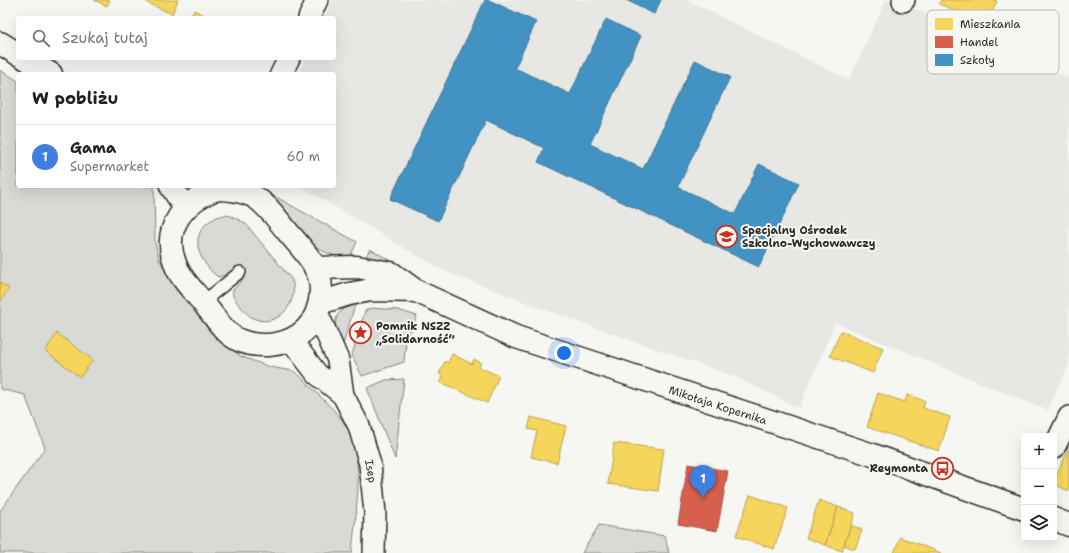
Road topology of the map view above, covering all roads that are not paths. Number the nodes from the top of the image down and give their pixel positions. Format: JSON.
{"nodes":[{"id":1,"x":317,"y":0,"type":"edge"},
{"id":2,"x":310,"y":16,"type":"edge"},
{"id":3,"x":0,"y":42,"type":"edge"},
{"id":4,"x":16,"y":53,"type":"edge"},
{"id":5,"x":28,"y":60,"type":"edge"},
{"id":6,"x":288,"y":60,"type":"edge"},
{"id":7,"x":48,"y":72,"type":"edge"},
{"id":8,"x":282,"y":72,"type":"edge"},
{"id":9,"x":172,"y":188,"type":"edge"},
{"id":10,"x":224,"y":188,"type":"edge"},
{"id":11,"x":185,"y":208,"type":"junction"},
{"id":12,"x":316,"y":268,"type":"junction"},
{"id":13,"x":240,"y":272,"type":"dead end"},
{"id":14,"x":416,"y":291,"type":"junction"},
{"id":15,"x":203,"y":302,"type":"junction"},
{"id":16,"x":318,"y":307,"type":"junction"},
{"id":17,"x":291,"y":340,"type":"junction"},
{"id":18,"x":343,"y":395,"type":"junction"},
{"id":19,"x":1069,"y":417,"type":"edge"},
{"id":20,"x":1057,"y":442,"type":"edge"},
{"id":21,"x":1021,"y":508,"type":"edge"},
{"id":22,"x":1057,"y":520,"type":"edge"},
{"id":23,"x":1069,"y":525,"type":"edge"},
{"id":24,"x":374,"y":553,"type":"edge"}],
"edges":[{"from":1,"to":2,"type":"street"},
{"from":3,"to":4,"type":"main road"},
{"from":5,"to":7,"type":"main road"},
{"from":6,"to":8,"type":"street"},
{"from":9,"to":11,"type":"main road"},
{"from":10,"to":11,"type":"main road"},
{"from":10,"to":12,"type":"main road"},
{"from":11,"to":15,"type":"main road"},
{"from":12,"to":14,"type":"main road","name":"Mikołaja Kopernika"},
{"from":12,"to":16,"type":"main road"},
{"from":13,"to":15,"type":"lane"},
{"from":14,"to":16,"type":"main road","name":"Mikołaja Kopernika"},
{"from":14,"to":21,"type":"main road","name":"Mikołaja Kopernika"},
{"from":15,"to":17,"type":"main road"},
{"from":16,"to":17,"type":"main road"},
{"from":16,"to":18,"type":"street","name":"Isep"},
{"from":17,"to":18,"type":"street","name":"Isep"},
{"from":18,"to":24,"type":"street","name":"Isep"},
{"from":19,"to":20,"type":"street"},
{"from":22,"to":23,"type":"main road"}]}
